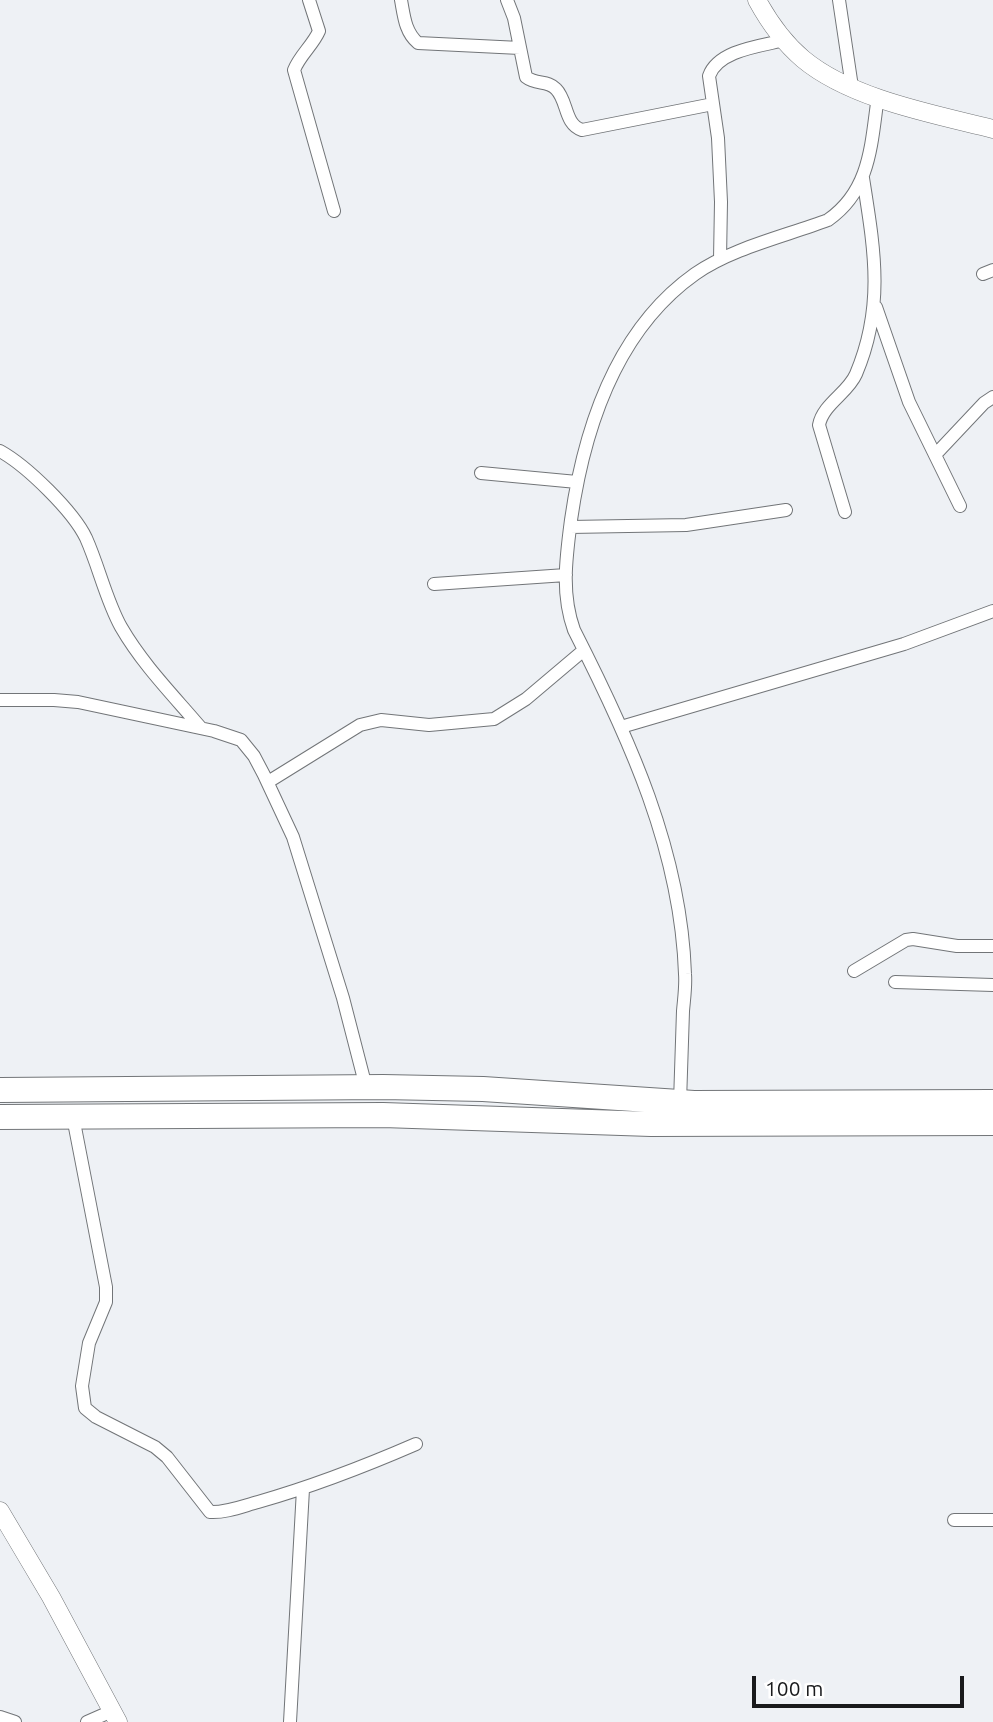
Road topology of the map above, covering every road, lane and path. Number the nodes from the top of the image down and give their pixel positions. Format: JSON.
{"nodes":[{"id":1,"x":309,"y":0,"type":"edge"},
{"id":2,"x":401,"y":0,"type":"edge"},
{"id":3,"x":507,"y":0,"type":"edge"},
{"id":4,"x":757,"y":0,"type":"edge"},
{"id":5,"x":839,"y":0,"type":"edge"},
{"id":6,"x":785,"y":40,"type":"junction"},
{"id":7,"x":520,"y":48,"type":"junction"},
{"id":8,"x":852,"y":87,"type":"junction"},
{"id":9,"x":878,"y":96,"type":"junction"},
{"id":10,"x":713,"y":104,"type":"junction"},
{"id":11,"x":993,"y":129,"type":"edge"},
{"id":12,"x":863,"y":178,"type":"junction"},
{"id":13,"x":334,"y":211,"type":"dead end"},
{"id":14,"x":720,"y":259,"type":"junction"},
{"id":15,"x":875,"y":305,"type":"junction"},
{"id":16,"x":993,"y":397,"type":"edge"},
{"id":17,"x":0,"y":452,"type":"edge"},
{"id":18,"x":935,"y":455,"type":"junction"},
{"id":19,"x":481,"y":473,"type":"dead end"},
{"id":20,"x":577,"y":482,"type":"junction"},
{"id":21,"x":960,"y":506,"type":"dead end"},
{"id":22,"x":786,"y":510,"type":"dead end"},
{"id":23,"x":845,"y":512,"type":"dead end"},
{"id":24,"x":570,"y":527,"type":"junction"},
{"id":25,"x":566,"y":575,"type":"junction"},
{"id":26,"x":434,"y":584,"type":"dead end"},
{"id":27,"x":993,"y":611,"type":"edge"},
{"id":28,"x":584,"y":650,"type":"junction"},
{"id":29,"x":0,"y":699,"type":"edge"},
{"id":30,"x":621,"y":727,"type":"junction"},
{"id":31,"x":201,"y":728,"type":"junction"},
{"id":32,"x":268,"y":782,"type":"junction"},
{"id":33,"x":993,"y":946,"type":"edge"},
{"id":34,"x":854,"y":971,"type":"dead end"},
{"id":35,"x":895,"y":982,"type":"dead end"},
{"id":36,"x":993,"y":985,"type":"edge"},
{"id":37,"x":374,"y":1087,"type":"junction"},
{"id":38,"x":0,"y":1090,"type":"edge"},
{"id":39,"x":680,"y":1102,"type":"junction"},
{"id":40,"x":993,"y":1102,"type":"edge"},
{"id":41,"x":383,"y":1115,"type":"junction"},
{"id":42,"x":0,"y":1117,"type":"edge"},
{"id":43,"x":73,"y":1117,"type":"junction"},
{"id":44,"x":993,"y":1123,"type":"edge"},
{"id":45,"x":416,"y":1444,"type":"dead end"},
{"id":46,"x":303,"y":1489,"type":"junction"},
{"id":47,"x":0,"y":1511,"type":"edge"},
{"id":48,"x":954,"y":1520,"type":"dead end"},
{"id":49,"x":993,"y":1520,"type":"edge"},
{"id":50,"x":115,"y":1716,"type":"edge"},
{"id":51,"x":0,"y":1717,"type":"edge"},
{"id":52,"x":15,"y":1722,"type":"edge"},
{"id":53,"x":87,"y":1722,"type":"edge"},
{"id":54,"x":290,"y":1722,"type":"edge"}],
"edges":[{"from":1,"to":13,"type":"street"},
{"from":2,"to":7,"type":"street"},
{"from":3,"to":7,"type":"street"},
{"from":4,"to":6,"type":"main road"},
{"from":5,"to":8,"type":"street"},
{"from":6,"to":8,"type":"main road"},
{"from":6,"to":10,"type":"street"},
{"from":7,"to":10,"type":"street"},
{"from":8,"to":9,"type":"main road"},
{"from":9,"to":11,"type":"main road"},
{"from":9,"to":12,"type":"street"},
{"from":10,"to":14,"type":"street"},
{"from":12,"to":14,"type":"street"},
{"from":12,"to":15,"type":"street"},
{"from":14,"to":20,"type":"street"},
{"from":15,"to":18,"type":"street"},
{"from":15,"to":23,"type":"street"},
{"from":16,"to":18,"type":"street"},
{"from":17,"to":31,"type":"street"},
{"from":18,"to":21,"type":"street"},
{"from":19,"to":20,"type":"street"},
{"from":20,"to":24,"type":"street"},
{"from":22,"to":24,"type":"street"},
{"from":24,"to":25,"type":"street"},
{"from":25,"to":26,"type":"street"},
{"from":25,"to":28,"type":"street"},
{"from":27,"to":30,"type":"street"},
{"from":28,"to":30,"type":"street"},
{"from":28,"to":32,"type":"street"},
{"from":29,"to":31,"type":"street"},
{"from":30,"to":39,"type":"street"},
{"from":31,"to":32,"type":"street"},
{"from":32,"to":37,"type":"street"},
{"from":33,"to":34,"type":"street"},
{"from":35,"to":36,"type":"street"},
{"from":37,"to":38,"type":"highway"},
{"from":37,"to":39,"type":"highway"},
{"from":37,"to":41,"type":"highway"},
{"from":39,"to":40,"type":"highway"},
{"from":41,"to":43,"type":"highway"},
{"from":41,"to":44,"type":"highway"},
{"from":42,"to":43,"type":"highway"},
{"from":43,"to":46,"type":"street"},
{"from":45,"to":46,"type":"street"},
{"from":46,"to":54,"type":"street"},
{"from":47,"to":50,"type":"main road"},
{"from":48,"to":49,"type":"street"},
{"from":50,"to":53,"type":"street"},
{"from":51,"to":52,"type":"street"}]}
